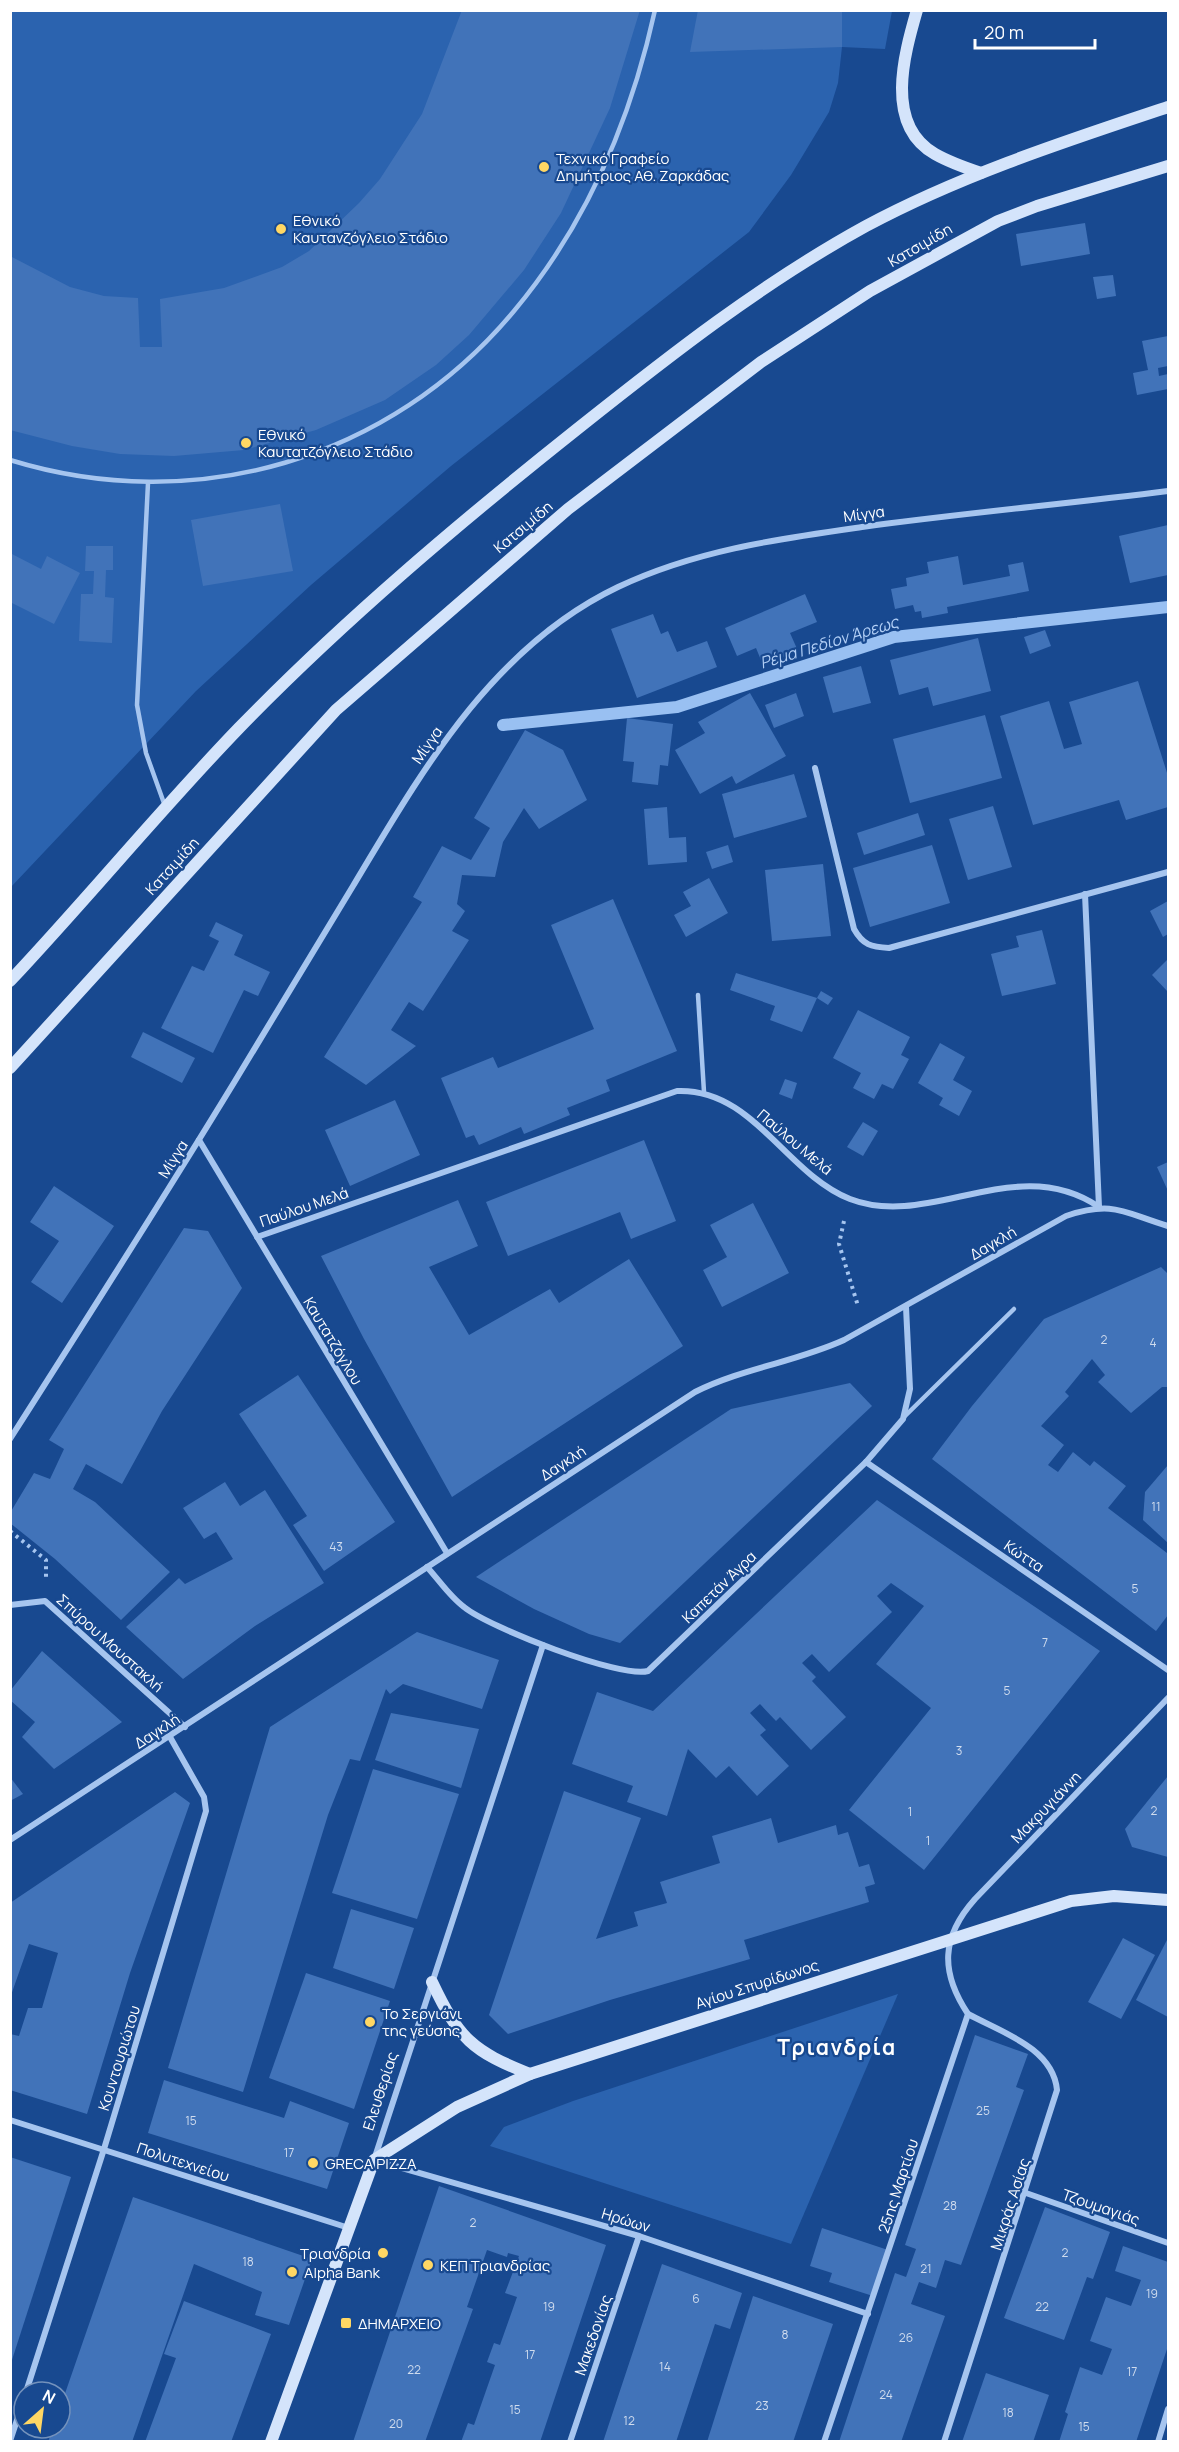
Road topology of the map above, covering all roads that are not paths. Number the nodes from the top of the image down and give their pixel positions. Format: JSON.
{"nodes":[{"id":1,"x":656,"y":10,"type":"edge"},
{"id":2,"x":917,"y":10,"type":"edge"},
{"id":3,"x":1168,"y":107,"type":"edge"},
{"id":4,"x":1168,"y":166,"type":"edge"},
{"id":5,"x":981,"y":173,"type":"junction"},
{"id":6,"x":10,"y":460,"type":"edge"},
{"id":7,"x":148,"y":483,"type":"junction"},
{"id":8,"x":1168,"y":491,"type":"edge"},
{"id":9,"x":815,"y":768,"type":"dead end"},
{"id":10,"x":166,"y":808,"type":"junction"},
{"id":11,"x":1168,"y":872,"type":"edge"},
{"id":12,"x":1085,"y":894,"type":"junction"},
{"id":13,"x":10,"y":981,"type":"edge"},
{"id":14,"x":698,"y":996,"type":"dead end"},
{"id":15,"x":10,"y":1068,"type":"edge"},
{"id":16,"x":704,"y":1092,"type":"junction"},
{"id":17,"x":199,"y":1140,"type":"junction"},
{"id":18,"x":1099,"y":1207,"type":"junction"},
{"id":19,"x":1168,"y":1226,"type":"edge"},
{"id":20,"x":257,"y":1236,"type":"junction"},
{"id":21,"x":906,"y":1307,"type":"junction"},
{"id":22,"x":1014,"y":1309,"type":"dead end"},
{"id":23,"x":903,"y":1419,"type":"junction"},
{"id":24,"x":10,"y":1439,"type":"edge"},
{"id":25,"x":866,"y":1462,"type":"junction"},
{"id":26,"x":447,"y":1553,"type":"junction"},
{"id":27,"x":427,"y":1567,"type":"junction"},
{"id":28,"x":10,"y":1605,"type":"edge"},
{"id":29,"x":543,"y":1645,"type":"junction"},
{"id":30,"x":1168,"y":1670,"type":"edge"},
{"id":31,"x":1168,"y":1698,"type":"edge"},
{"id":32,"x":185,"y":1727,"type":"junction"},
{"id":33,"x":170,"y":1737,"type":"junction"},
{"id":34,"x":10,"y":1840,"type":"edge"},
{"id":35,"x":1168,"y":1900,"type":"edge"},
{"id":36,"x":950,"y":1938,"type":"junction"},
{"id":37,"x":432,"y":1982,"type":"junction"},
{"id":38,"x":968,"y":2014,"type":"junction"},
{"id":39,"x":530,"y":2074,"type":"junction"},
{"id":40,"x":10,"y":2120,"type":"edge"},
{"id":41,"x":104,"y":2149,"type":"junction"},
{"id":42,"x":374,"y":2160,"type":"junction"},
{"id":43,"x":1026,"y":2193,"type":"junction"},
{"id":44,"x":349,"y":2228,"type":"junction"},
{"id":45,"x":639,"y":2236,"type":"junction"},
{"id":46,"x":1168,"y":2243,"type":"edge"},
{"id":47,"x":868,"y":2314,"type":"junction"},
{"id":48,"x":30,"y":2380,"type":"edge"},
{"id":49,"x":1168,"y":2409,"type":"edge"},
{"id":50,"x":271,"y":2442,"type":"edge"},
{"id":51,"x":570,"y":2442,"type":"edge"},
{"id":52,"x":824,"y":2442,"type":"edge"},
{"id":53,"x":944,"y":2442,"type":"edge"},
{"id":54,"x":1158,"y":2442,"type":"edge"}],
"edges":[{"from":1,"to":7,"type":"lane"},
{"from":2,"to":5,"type":"main road"},
{"from":3,"to":5,"type":"main road"},
{"from":4,"to":15,"type":"main road","name":"Κατσιμίδη"},
{"from":5,"to":10,"type":"main road"},
{"from":6,"to":7,"type":"lane"},
{"from":7,"to":10,"type":"lane"},
{"from":8,"to":17,"type":"street","name":"Μίγγα"},
{"from":9,"to":12,"type":"street"},
{"from":10,"to":13,"type":"main road"},
{"from":11,"to":12,"type":"street"},
{"from":12,"to":18,"type":"street"},
{"from":14,"to":16,"type":"lane"},
{"from":16,"to":18,"type":"street","name":"Παύλου Μελά"},
{"from":16,"to":20,"type":"street","name":"Παύλου Μελά"},
{"from":17,"to":20,"type":"street","name":"Καυτατζόγλου"},
{"from":17,"to":24,"type":"street","name":"Μίγγα"},
{"from":18,"to":19,"type":"street","name":"Δαγκλή"},
{"from":18,"to":21,"type":"street","name":"Δαγκλή"},
{"from":20,"to":26,"type":"street","name":"Καυτατζόγλου"},
{"from":21,"to":23,"type":"street","name":"Καπετάν Άγρα"},
{"from":21,"to":26,"type":"street","name":"Δαγκλή"},
{"from":22,"to":23,"type":"lane"},
{"from":23,"to":25,"type":"street","name":"Καπετάν Άγρα"},
{"from":25,"to":29,"type":"street","name":"Καπετάν Άγρα"},
{"from":25,"to":30,"type":"street","name":"Κώττα"},
{"from":26,"to":27,"type":"street","name":"Δαγκλή"},
{"from":27,"to":29,"type":"street","name":"Καπετάν Άγρα"},
{"from":27,"to":32,"type":"street","name":"Δαγκλή"},
{"from":28,"to":32,"type":"street","name":"Σπύρου Μουστακλή"},
{"from":29,"to":37,"type":"street","name":"Ελευθερίας"},
{"from":31,"to":36,"type":"street","name":"Μακρυγιάννη"},
{"from":32,"to":33,"type":"street","name":"Δαγκλή"},
{"from":33,"to":34,"type":"street","name":"Δαγκλή"},
{"from":33,"to":41,"type":"street","name":"Κουντουριώτου"},
{"from":35,"to":36,"type":"main road","name":"Αγίου Σπυρίδωνος"},
{"from":36,"to":38,"type":"street"},
{"from":36,"to":39,"type":"main road","name":"Αγίου Σπυρίδωνος"},
{"from":37,"to":39,"type":"main road"},
{"from":37,"to":42,"type":"street","name":"Ελευθερίας"},
{"from":38,"to":43,"type":"street","name":"Μικράς Ασίας"},
{"from":38,"to":47,"type":"street","name":"25ης Μαρτίου"},
{"from":39,"to":42,"type":"main road","name":"Αγίου Σπυρίδωνος"},
{"from":40,"to":41,"type":"street","name":"Πολυτεχνείου"},
{"from":41,"to":44,"type":"street","name":"Πολυτεχνείου"},
{"from":41,"to":48,"type":"street","name":"Κουντουριώτου"},
{"from":42,"to":44,"type":"main road","name":"Ελευθερίας"},
{"from":42,"to":45,"type":"street","name":"Ηρώων"},
{"from":43,"to":46,"type":"street","name":"Τζουμαγιάς"},
{"from":43,"to":53,"type":"street","name":"Μικράς Ασίας"},
{"from":44,"to":50,"type":"main road","name":"Ελευθερίας"},
{"from":45,"to":47,"type":"street","name":"Ηρώων"},
{"from":45,"to":51,"type":"street","name":"Μακεδονίας"},
{"from":47,"to":52,"type":"street","name":"25ης Μαρτίου"},
{"from":49,"to":54,"type":"street"}]}
